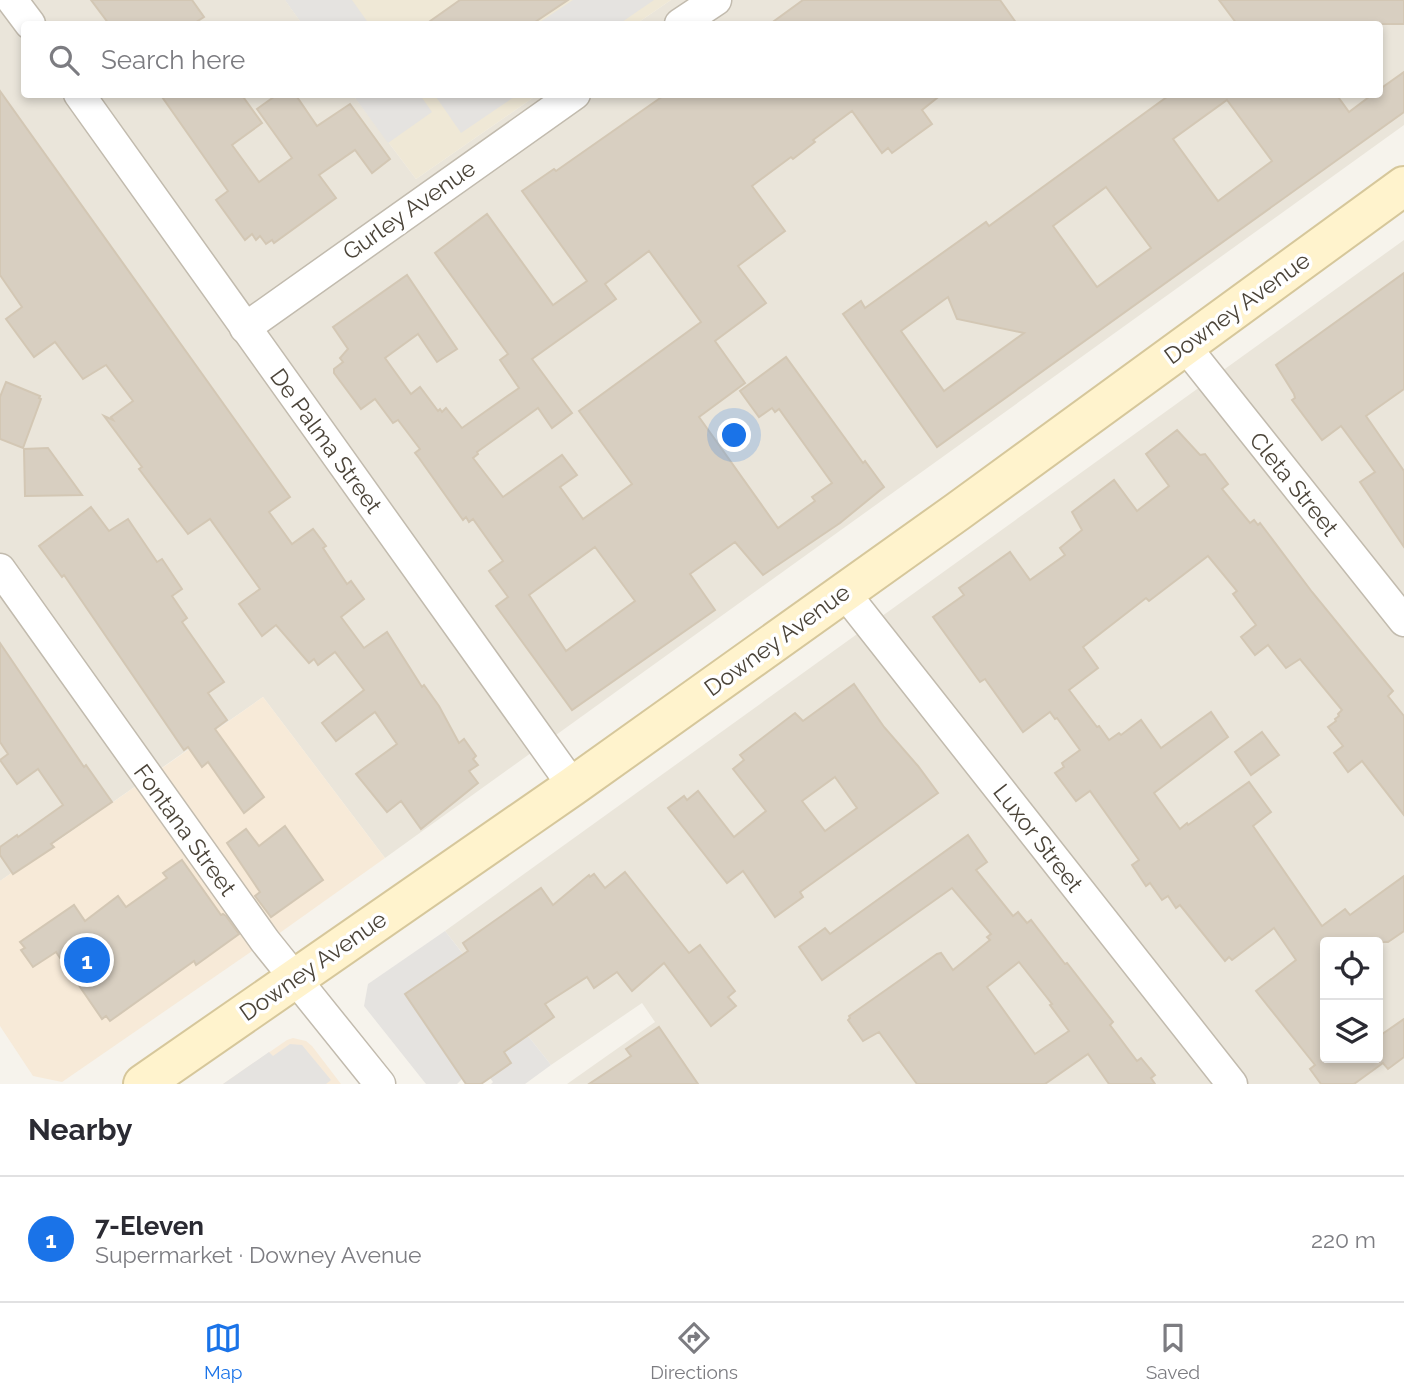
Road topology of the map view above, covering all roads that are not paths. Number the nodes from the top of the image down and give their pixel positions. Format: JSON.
{"nodes":[{"id":1,"x":12,"y":0,"type":"edge"},
{"id":2,"x":716,"y":0,"type":"edge"},
{"id":3,"x":28,"y":21,"type":"edge"},
{"id":4,"x":684,"y":21,"type":"edge"},
{"id":5,"x":82,"y":98,"type":"edge"},
{"id":6,"x":569,"y":98,"type":"edge"},
{"id":7,"x":1404,"y":186,"type":"edge"},
{"id":8,"x":245,"y":328,"type":"junction"},
{"id":9,"x":1185,"y":346,"type":"junction"},
{"id":10,"x":0,"y":569,"type":"edge"},
{"id":11,"x":844,"y":592,"type":"junction"},
{"id":12,"x":1402,"y":613,"type":"edge"},
{"id":13,"x":573,"y":786,"type":"junction"},
{"id":14,"x":297,"y":978,"type":"junction"},
{"id":15,"x":143,"y":1084,"type":"edge"},
{"id":16,"x":380,"y":1084,"type":"edge"},
{"id":17,"x":1232,"y":1084,"type":"edge"}],
"edges":[{"from":1,"to":3,"type":"street"},
{"from":2,"to":4,"type":"street"},
{"from":5,"to":8,"type":"street","name":"De Palma Street"},
{"from":6,"to":8,"type":"street","name":"Gurley Avenue"},
{"from":7,"to":9,"type":"main road","name":"Downey Avenue"},
{"from":8,"to":13,"type":"street","name":"De Palma Street"},
{"from":9,"to":11,"type":"main road","name":"Downey Avenue"},
{"from":9,"to":12,"type":"street","name":"Cleta Street"},
{"from":10,"to":14,"type":"street","name":"Fontana Street"},
{"from":11,"to":13,"type":"main road","name":"Downey Avenue"},
{"from":11,"to":17,"type":"street","name":"Luxor Street"},
{"from":13,"to":14,"type":"main road","name":"Downey Avenue"},
{"from":14,"to":15,"type":"main road","name":"Downey Avenue"},
{"from":14,"to":16,"type":"street","name":"Fontana Street"}]}
